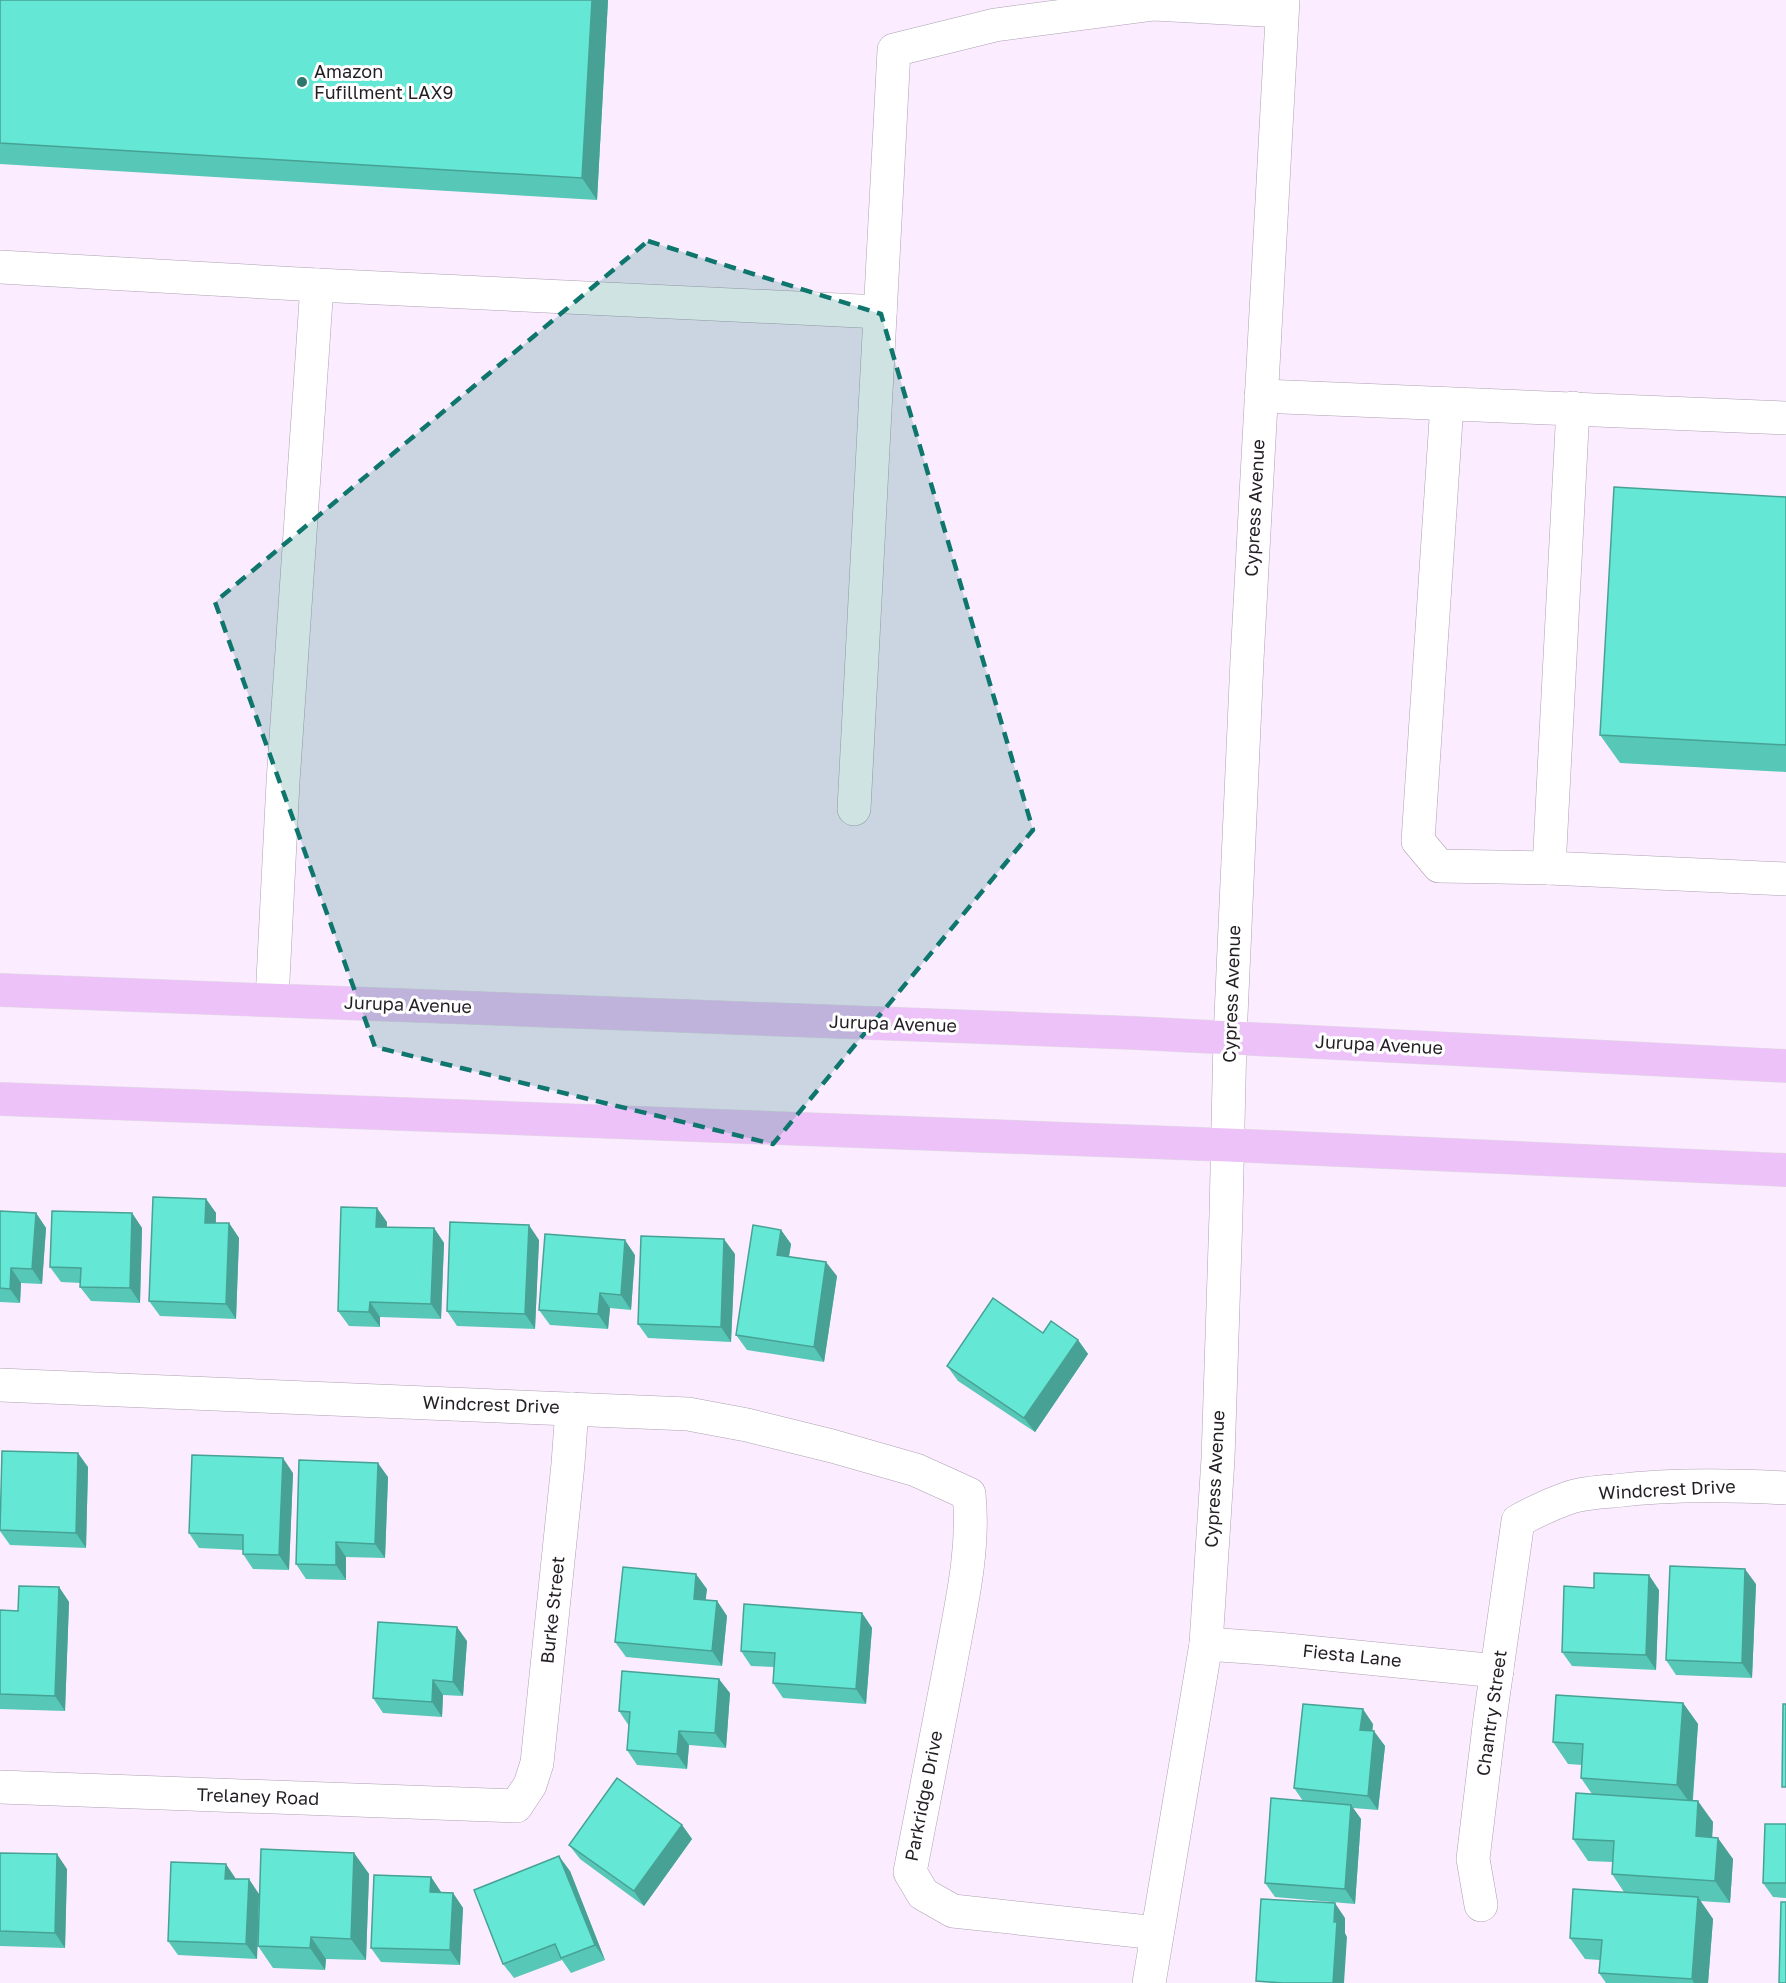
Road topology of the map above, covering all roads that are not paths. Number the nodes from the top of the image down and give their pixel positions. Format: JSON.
{"nodes":[{"id":1,"x":1282,"y":6,"type":"edge"},
{"id":2,"x":0,"y":267,"type":"edge"},
{"id":3,"x":317,"y":285,"type":"junction"},
{"id":4,"x":880,"y":312,"type":"junction"},
{"id":5,"x":1262,"y":396,"type":"junction"},
{"id":6,"x":1447,"y":404,"type":"junction"},
{"id":7,"x":1573,"y":408,"type":"junction"},
{"id":8,"x":1786,"y":418,"type":"edge"},
{"id":9,"x":854,"y":809,"type":"dead end"},
{"id":10,"x":1549,"y":868,"type":"junction"},
{"id":11,"x":1786,"y":879,"type":"edge"},
{"id":12,"x":0,"y":990,"type":"edge"},
{"id":13,"x":272,"y":1000,"type":"junction"},
{"id":14,"x":1230,"y":1038,"type":"junction"},
{"id":15,"x":1786,"y":1066,"type":"edge"},
{"id":16,"x":0,"y":1099,"type":"edge"},
{"id":17,"x":1228,"y":1145,"type":"junction"},
{"id":18,"x":1786,"y":1170,"type":"edge"},
{"id":19,"x":0,"y":1385,"type":"edge"},
{"id":20,"x":572,"y":1409,"type":"junction"},
{"id":21,"x":1786,"y":1488,"type":"edge"},
{"id":22,"x":969,"y":1494,"type":"joint"},
{"id":23,"x":1518,"y":1521,"type":"joint"},
{"id":24,"x":1206,"y":1644,"type":"junction"},
{"id":25,"x":1497,"y":1671,"type":"junction"},
{"id":26,"x":0,"y":1787,"type":"edge"},
{"id":27,"x":516,"y":1806,"type":"joint"},
{"id":28,"x":1481,"y":1905,"type":"dead end"},
{"id":29,"x":1157,"y":1933,"type":"junction"},
{"id":30,"x":1149,"y":1983,"type":"edge"}],
"edges":[{"from":1,"to":4,"type":"street"},
{"from":1,"to":5,"type":"street","name":"Cypress Avenue"},
{"from":2,"to":3,"type":"street"},
{"from":3,"to":4,"type":"street"},
{"from":3,"to":13,"type":"street"},
{"from":4,"to":9,"type":"street"},
{"from":5,"to":6,"type":"street"},
{"from":5,"to":14,"type":"street","name":"Cypress Avenue"},
{"from":6,"to":7,"type":"street"},
{"from":6,"to":10,"type":"street"},
{"from":7,"to":8,"type":"street"},
{"from":7,"to":10,"type":"street"},
{"from":10,"to":11,"type":"street"},
{"from":12,"to":13,"type":"main road","name":"Jurupa Avenue"},
{"from":13,"to":14,"type":"main road","name":"Jurupa Avenue"},
{"from":14,"to":15,"type":"main road","name":"Jurupa Avenue"},
{"from":14,"to":17,"type":"street","name":"Cypress Avenue"},
{"from":16,"to":17,"type":"main road"},
{"from":17,"to":18,"type":"main road"},
{"from":17,"to":24,"type":"street","name":"Cypress Avenue"},
{"from":19,"to":20,"type":"street","name":"Windcrest Drive"},
{"from":20,"to":22,"type":"street","name":"Windcrest Drive"},
{"from":20,"to":27,"type":"street","name":"Burke Street"},
{"from":21,"to":23,"type":"street","name":"Windcrest Drive"},
{"from":22,"to":29,"type":"street","name":"Parkridge Drive"},
{"from":23,"to":25,"type":"street","name":"Chantry Street"},
{"from":24,"to":25,"type":"street","name":"Fiesta Lane"},
{"from":24,"to":29,"type":"street","name":"Cypress Avenue"},
{"from":25,"to":28,"type":"street","name":"Chantry Street"},
{"from":26,"to":27,"type":"street","name":"Trelaney Road"},
{"from":29,"to":30,"type":"street","name":"Cypress Avenue"}]}
